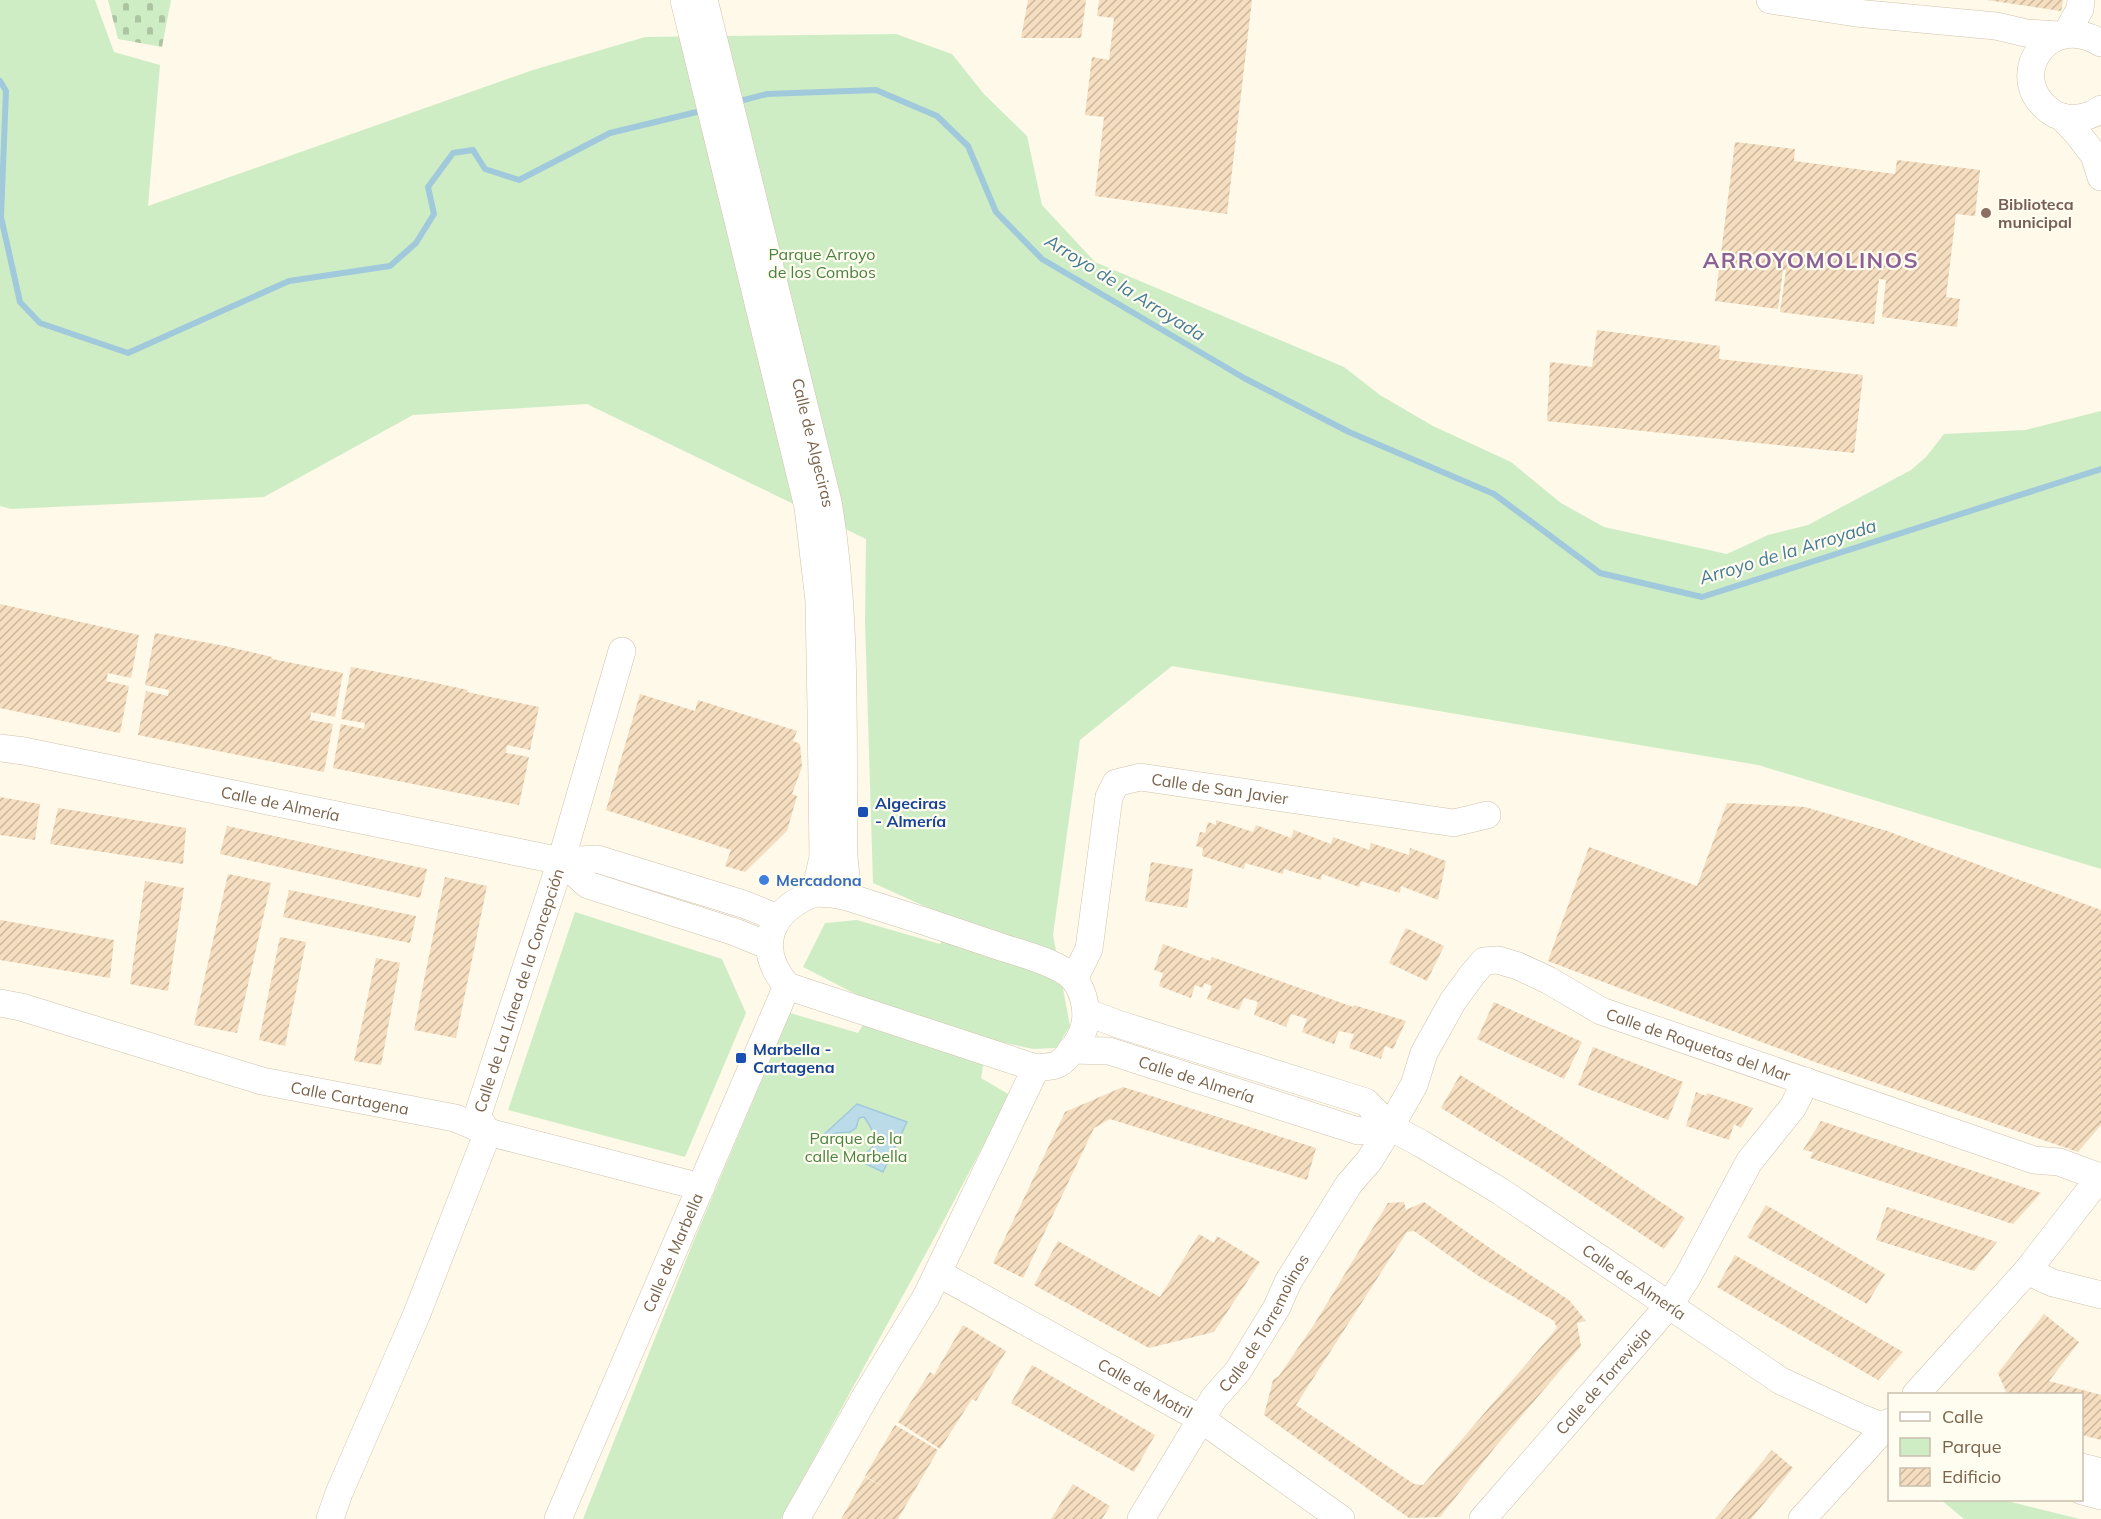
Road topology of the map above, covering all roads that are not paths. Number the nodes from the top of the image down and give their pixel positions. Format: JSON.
{"nodes":[{"id":1,"x":684,"y":0,"type":"edge"},
{"id":2,"x":704,"y":0,"type":"edge"},
{"id":3,"x":1770,"y":0,"type":"edge"},
{"id":4,"x":2081,"y":0,"type":"edge"},
{"id":5,"x":2092,"y":0,"type":"edge"},
{"id":6,"x":1977,"y":25,"type":"junction"},
{"id":7,"x":2062,"y":35,"type":"junction"},
{"id":8,"x":2101,"y":35,"type":"edge"},
{"id":9,"x":2101,"y":43,"type":"edge"},
{"id":10,"x":2031,"y":71,"type":"junction"},
{"id":11,"x":2101,"y":110,"type":"edge"},
{"id":12,"x":2062,"y":117,"type":"junction"},
{"id":13,"x":2097,"y":166,"type":"edge"},
{"id":14,"x":825,"y":554,"type":"junction"},
{"id":15,"x":622,"y":651,"type":"dead end"},
{"id":16,"x":0,"y":748,"type":"edge"},
{"id":17,"x":1487,"y":815,"type":"dead end"},
{"id":18,"x":561,"y":861,"type":"junction"},
{"id":19,"x":815,"y":893,"type":"junction"},
{"id":20,"x":848,"y":897,"type":"junction"},
{"id":21,"x":778,"y":918,"type":"junction"},
{"id":22,"x":769,"y":946,"type":"junction"},
{"id":23,"x":1074,"y":979,"type":"junction"},
{"id":24,"x":787,"y":986,"type":"junction"},
{"id":25,"x":0,"y":1003,"type":"edge"},
{"id":26,"x":1086,"y":1012,"type":"junction"},
{"id":27,"x":1071,"y":1050,"type":"junction"},
{"id":28,"x":1036,"y":1068,"type":"junction"},
{"id":29,"x":1806,"y":1081,"type":"junction"},
{"id":30,"x":1390,"y":1127,"type":"junction"},
{"id":31,"x":488,"y":1132,"type":"junction"},
{"id":32,"x":2101,"y":1176,"type":"edge"},
{"id":33,"x":702,"y":1187,"type":"junction"},
{"id":34,"x":2027,"y":1271,"type":"junction"},
{"id":35,"x":938,"y":1273,"type":"junction"},
{"id":36,"x":2101,"y":1295,"type":"edge"},
{"id":37,"x":1670,"y":1304,"type":"junction"},
{"id":38,"x":1918,"y":1393,"type":"edge"},
{"id":39,"x":1201,"y":1419,"type":"junction"},
{"id":40,"x":1888,"y":1427,"type":"edge"},
{"id":41,"x":2083,"y":1467,"type":"edge"},
{"id":42,"x":2101,"y":1472,"type":"edge"},
{"id":43,"x":2083,"y":1491,"type":"edge"},
{"id":44,"x":2101,"y":1496,"type":"edge"},
{"id":45,"x":330,"y":1519,"type":"edge"},
{"id":46,"x":558,"y":1519,"type":"edge"},
{"id":47,"x":796,"y":1519,"type":"edge"},
{"id":48,"x":1141,"y":1519,"type":"edge"},
{"id":49,"x":1341,"y":1519,"type":"edge"},
{"id":50,"x":1484,"y":1519,"type":"edge"},
{"id":51,"x":1802,"y":1519,"type":"edge"}],
"edges":[{"from":1,"to":14,"type":"street","name":"Calle de Algeciras"},
{"from":2,"to":14,"type":"street","name":"Calle de Algeciras"},
{"from":3,"to":6,"type":"street"},
{"from":4,"to":7,"type":"street"},
{"from":5,"to":8,"type":"street"},
{"from":6,"to":7,"type":"street"},
{"from":6,"to":10,"type":"street"},
{"from":7,"to":9,"type":"street"},
{"from":7,"to":10,"type":"street"},
{"from":10,"to":12,"type":"street"},
{"from":11,"to":12,"type":"street"},
{"from":11,"to":13,"type":"street"},
{"from":12,"to":13,"type":"street"},
{"from":14,"to":19,"type":"street","name":"Calle de Algeciras"},
{"from":14,"to":20,"type":"street","name":"Calle de Algeciras"},
{"from":15,"to":18,"type":"street","name":"Calle de La Línea de la Concepción"},
{"from":16,"to":18,"type":"street","name":"Calle de Almería"},
{"from":17,"to":23,"type":"street","name":"Calle de San Javier"},
{"from":18,"to":21,"type":"street","name":"Calle de Almería"},
{"from":18,"to":22,"type":"street"},
{"from":18,"to":31,"type":"street","name":"Calle de La Línea de la Concepción"},
{"from":19,"to":20,"type":"street"},
{"from":19,"to":21,"type":"street"},
{"from":20,"to":23,"type":"street"},
{"from":21,"to":22,"type":"street"},
{"from":22,"to":24,"type":"street"},
{"from":23,"to":26,"type":"street"},
{"from":24,"to":28,"type":"street"},
{"from":24,"to":33,"type":"street","name":"Calle de Marbella"},
{"from":25,"to":31,"type":"street","name":"Calle Cartagena"},
{"from":26,"to":27,"type":"street"},
{"from":26,"to":30,"type":"street","name":"Calle de Almería"},
{"from":27,"to":28,"type":"street"},
{"from":27,"to":30,"type":"street","name":"Calle de Almería"},
{"from":28,"to":35,"type":"street"},
{"from":29,"to":30,"type":"street","name":"Calle de Roquetas del Mar"},
{"from":29,"to":32,"type":"street","name":"Calle de Roquetas del Mar"},
{"from":29,"to":37,"type":"street","name":"Calle de Torrevieja"},
{"from":30,"to":37,"type":"street","name":"Calle de Almería"},
{"from":30,"to":39,"type":"street","name":"Calle de Torremolinos"},
{"from":31,"to":33,"type":"street","name":"Calle Cartagena"},
{"from":31,"to":45,"type":"street","name":"Calle de La Línea de la Concepción"},
{"from":32,"to":34,"type":"street"},
{"from":33,"to":46,"type":"street","name":"Calle de Marbella"},
{"from":34,"to":36,"type":"street"},
{"from":34,"to":38,"type":"street"},
{"from":35,"to":39,"type":"street","name":"Calle de Motril"},
{"from":35,"to":47,"type":"street"},
{"from":37,"to":40,"type":"street","name":"Calle de Almería"},
{"from":37,"to":50,"type":"street","name":"Calle de Torrevieja"},
{"from":39,"to":48,"type":"street","name":"Calle de Torremolinos"},
{"from":39,"to":49,"type":"street","name":"Calle de Motril"},
{"from":40,"to":51,"type":"street"},
{"from":41,"to":42,"type":"street"},
{"from":43,"to":44,"type":"street"}]}
